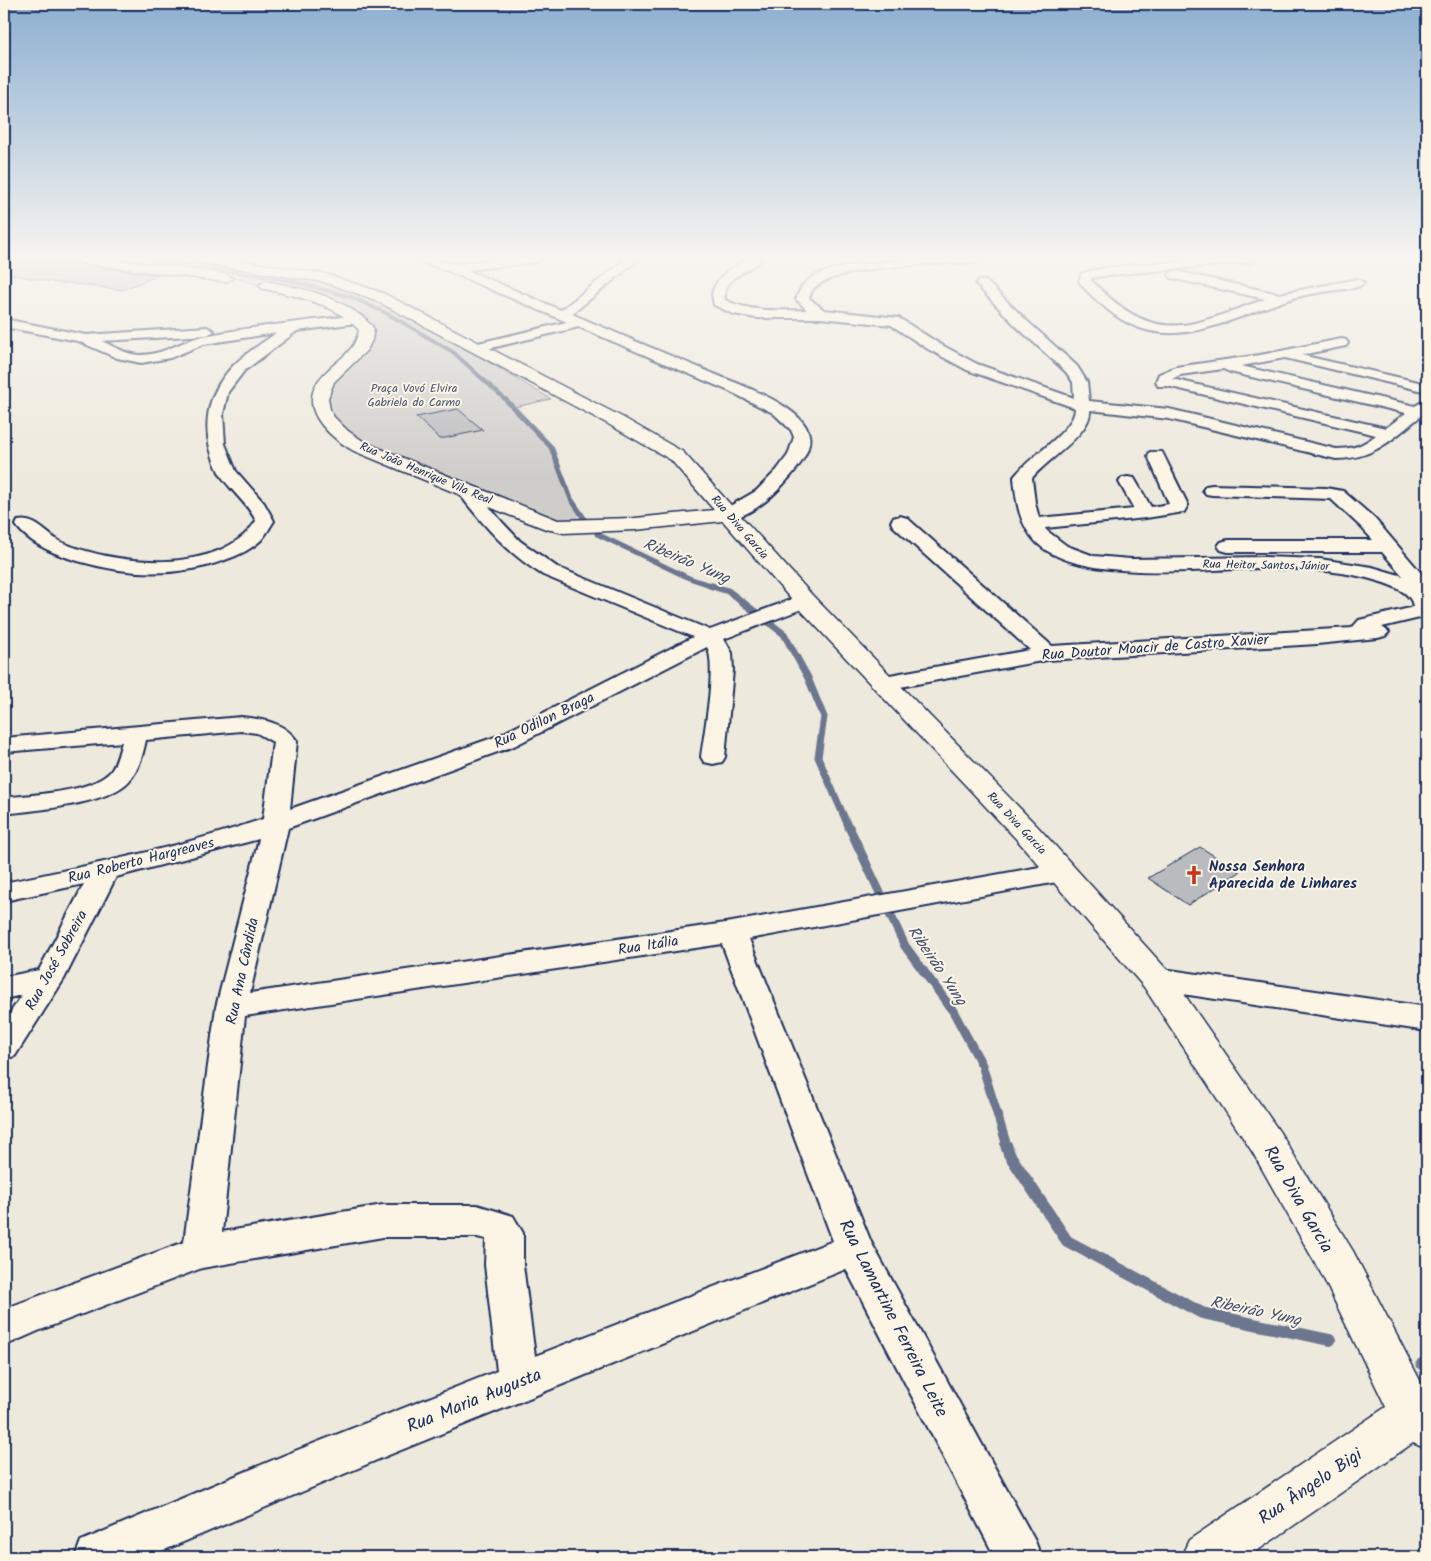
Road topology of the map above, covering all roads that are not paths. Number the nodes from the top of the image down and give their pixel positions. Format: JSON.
{"nodes":[{"id":1,"x":50,"y":332,"type":"edge"},
{"id":2,"x":249,"y":332,"type":"edge"},
{"id":3,"x":284,"y":332,"type":"edge"},
{"id":4,"x":367,"y":332,"type":"edge"},
{"id":5,"x":450,"y":332,"type":"edge"},
{"id":6,"x":542,"y":332,"type":"edge"},
{"id":7,"x":600,"y":332,"type":"edge"},
{"id":8,"x":912,"y":332,"type":"edge"},
{"id":9,"x":1033,"y":332,"type":"edge"},
{"id":10,"x":121,"y":337,"type":"junction"},
{"id":11,"x":198,"y":337,"type":"junction"},
{"id":12,"x":82,"y":338,"type":"junction"},
{"id":13,"x":1341,"y":343,"type":"dead end"},
{"id":14,"x":104,"y":347,"type":"junction"},
{"id":15,"x":479,"y":347,"type":"junction"},
{"id":16,"x":1282,"y":354,"type":"junction"},
{"id":17,"x":1351,"y":355,"type":"dead end"},
{"id":18,"x":1306,"y":360,"type":"junction"},
{"id":19,"x":1217,"y":365,"type":"junction"},
{"id":20,"x":1163,"y":380,"type":"junction"},
{"id":21,"x":1427,"y":388,"type":"edge"},
{"id":22,"x":1083,"y":405,"type":"junction"},
{"id":23,"x":1422,"y":408,"type":"edge"},
{"id":24,"x":1169,"y":414,"type":"junction"},
{"id":25,"x":1387,"y":434,"type":"junction"},
{"id":26,"x":1156,"y":456,"type":"dead end"},
{"id":27,"x":1128,"y":482,"type":"dead end"},
{"id":28,"x":1212,"y":490,"type":"dead end"},
{"id":29,"x":467,"y":492,"type":"junction"},
{"id":30,"x":1146,"y":513,"type":"junction"},
{"id":31,"x":729,"y":514,"type":"junction"},
{"id":32,"x":900,"y":522,"type":"dead end"},
{"id":33,"x":1032,"y":524,"type":"junction"},
{"id":34,"x":25,"y":525,"type":"dead end"},
{"id":35,"x":1226,"y":546,"type":"dead end"},
{"id":36,"x":1388,"y":546,"type":"junction"},
{"id":37,"x":1427,"y":592,"type":"edge"},
{"id":38,"x":805,"y":601,"type":"junction"},
{"id":39,"x":1427,"y":625,"type":"edge"},
{"id":40,"x":1362,"y":634,"type":"junction"},
{"id":41,"x":710,"y":637,"type":"junction"},
{"id":42,"x":1047,"y":653,"type":"junction"},
{"id":43,"x":884,"y":683,"type":"junction"},
{"id":44,"x":136,"y":734,"type":"junction"},
{"id":45,"x":4,"y":745,"type":"edge"},
{"id":46,"x":713,"y":757,"type":"dead end"},
{"id":47,"x":4,"y":806,"type":"edge"},
{"id":48,"x":276,"y":822,"type":"junction"},
{"id":49,"x":105,"y":871,"type":"junction"},
{"id":50,"x":1062,"y":872,"type":"junction"},
{"id":51,"x":4,"y":892,"type":"edge"},
{"id":52,"x":732,"y":932,"type":"junction"},
{"id":53,"x":49,"y":979,"type":"junction"},
{"id":54,"x":1156,"y":979,"type":"junction"},
{"id":55,"x":4,"y":988,"type":"edge"},
{"id":56,"x":231,"y":1007,"type":"junction"},
{"id":57,"x":1427,"y":1019,"type":"edge"},
{"id":58,"x":4,"y":1047,"type":"edge"},
{"id":59,"x":855,"y":1249,"type":"junction"},
{"id":60,"x":200,"y":1252,"type":"junction"},
{"id":61,"x":4,"y":1328,"type":"edge"},
{"id":62,"x":518,"y":1381,"type":"junction"},
{"id":63,"x":1421,"y":1421,"type":"edge"},
{"id":64,"x":97,"y":1557,"type":"edge"},
{"id":65,"x":1019,"y":1557,"type":"edge"},
{"id":66,"x":1206,"y":1557,"type":"edge"}],
"edges":[{"from":1,"to":12,"type":"street"},
{"from":2,"to":11,"type":"street"},
{"from":3,"to":34,"type":"street"},
{"from":4,"to":29,"type":"street","name":"Rua João Henrique Vila Real"},
{"from":5,"to":15,"type":"street","name":"Rua Diva Garcia"},
{"from":6,"to":15,"type":"street"},
{"from":7,"to":31,"type":"street"},
{"from":8,"to":22,"type":"street"},
{"from":9,"to":22,"type":"street"},
{"from":10,"to":11,"type":"street"},
{"from":10,"to":12,"type":"street"},
{"from":10,"to":14,"type":"street"},
{"from":11,"to":14,"type":"street"},
{"from":12,"to":14,"type":"street"},
{"from":13,"to":16,"type":"street"},
{"from":15,"to":31,"type":"street","name":"Rua Diva Garcia"},
{"from":16,"to":18,"type":"street"},
{"from":16,"to":19,"type":"street"},
{"from":17,"to":18,"type":"street"},
{"from":18,"to":21,"type":"street"},
{"from":19,"to":20,"type":"street"},
{"from":19,"to":23,"type":"street"},
{"from":20,"to":24,"type":"street"},
{"from":20,"to":25,"type":"street"},
{"from":22,"to":24,"type":"street"},
{"from":22,"to":33,"type":"street"},
{"from":23,"to":25,"type":"street"},
{"from":24,"to":25,"type":"street"},
{"from":26,"to":30,"type":"street"},
{"from":27,"to":30,"type":"street"},
{"from":28,"to":36,"type":"street"},
{"from":29,"to":31,"type":"street","name":"Rua João Henrique Vila Real"},
{"from":29,"to":41,"type":"street"},
{"from":30,"to":33,"type":"street"},
{"from":31,"to":38,"type":"street","name":"Rua Diva Garcia"},
{"from":32,"to":42,"type":"street"},
{"from":33,"to":40,"type":"street","name":"Rua Heitor Santos Júnior"},
{"from":35,"to":36,"type":"street"},
{"from":36,"to":37,"type":"street"},
{"from":38,"to":41,"type":"street","name":"Rua Odilon Braga"},
{"from":38,"to":43,"type":"street","name":"Rua Diva Garcia"},
{"from":39,"to":40,"type":"street","name":"Rua Doutor Moacir de Castro Xavier"},
{"from":40,"to":42,"type":"street","name":"Rua Doutor Moacir de Castro Xavier"},
{"from":41,"to":46,"type":"street"},
{"from":41,"to":48,"type":"street","name":"Rua Odilon Braga"},
{"from":42,"to":43,"type":"street","name":"Rua Doutor Moacir de Castro Xavier"},
{"from":43,"to":50,"type":"street","name":"Rua Diva Garcia"},
{"from":44,"to":45,"type":"street"},
{"from":44,"to":47,"type":"street"},
{"from":44,"to":48,"type":"street","name":"Rua Ana Cândida"},
{"from":48,"to":49,"type":"street","name":"Rua Roberto Hargreaves"},
{"from":48,"to":56,"type":"street","name":"Rua Ana Cândida"},
{"from":49,"to":51,"type":"street","name":"Rua Roberto Hargreaves"},
{"from":49,"to":53,"type":"street","name":"Rua José Sobreira"},
{"from":50,"to":52,"type":"street","name":"Rua Itália"},
{"from":50,"to":54,"type":"street","name":"Rua Diva Garcia"},
{"from":52,"to":56,"type":"street","name":"Rua Itália"},
{"from":52,"to":59,"type":"street","name":"Rua Lamartine Ferreira Leite"},
{"from":53,"to":55,"type":"street"},
{"from":53,"to":58,"type":"street","name":"Rua José Sobreira"},
{"from":54,"to":57,"type":"street"},
{"from":54,"to":63,"type":"street","name":"Rua Diva Garcia"},
{"from":56,"to":60,"type":"street","name":"Rua Ana Cândida"},
{"from":59,"to":62,"type":"street","name":"Rua Maria Augusta"},
{"from":59,"to":65,"type":"street","name":"Rua Lamartine Ferreira Leite"},
{"from":60,"to":61,"type":"street"},
{"from":60,"to":62,"type":"street"},
{"from":62,"to":64,"type":"street","name":"Rua Maria Augusta"},
{"from":63,"to":66,"type":"street","name":"Rua Ângelo Bigi"}]}
